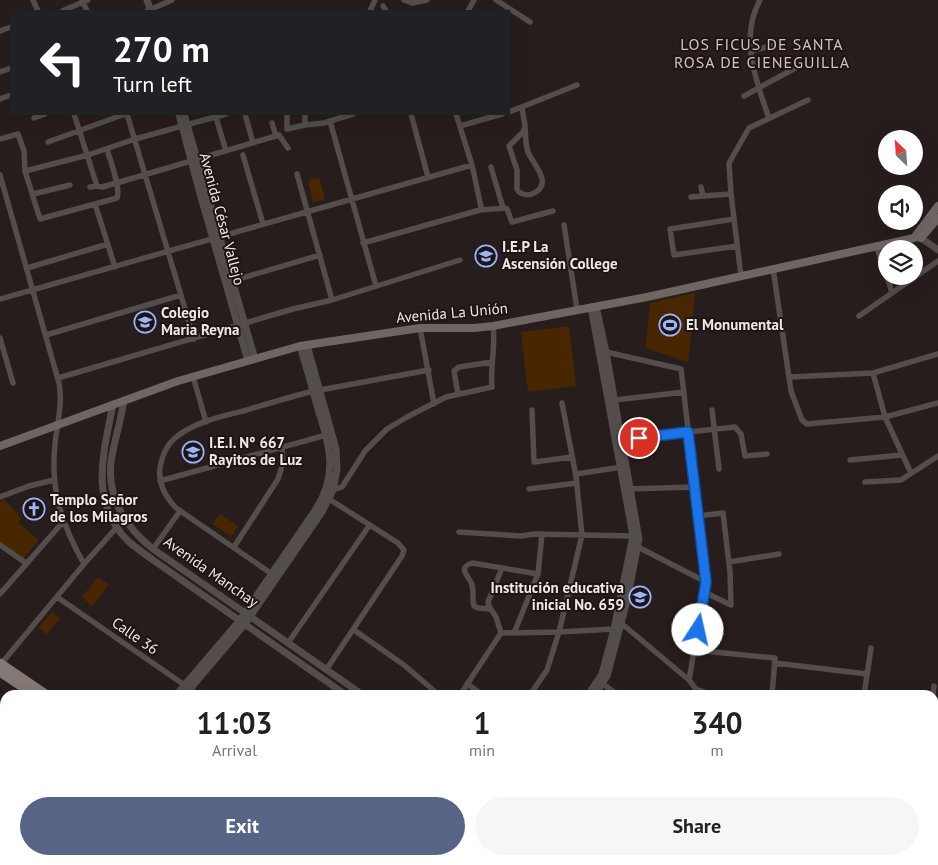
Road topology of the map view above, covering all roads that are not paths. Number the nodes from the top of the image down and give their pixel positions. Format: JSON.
{"nodes":[{"id":1,"x":172,"y":0,"type":"edge"},
{"id":2,"x":404,"y":0,"type":"edge"},
{"id":3,"x":427,"y":0,"type":"edge"},
{"id":4,"x":496,"y":0,"type":"edge"},
{"id":5,"x":760,"y":0,"type":"edge"},
{"id":6,"x":85,"y":1,"type":"edge"},
{"id":7,"x":64,"y":10,"type":"edge"},
{"id":8,"x":152,"y":10,"type":"edge"},
{"id":9,"x":508,"y":10,"type":"edge"},
{"id":10,"x":510,"y":12,"type":"edge"},
{"id":11,"x":530,"y":22,"type":"dead end"},
{"id":12,"x":779,"y":44,"type":"dead end"},
{"id":13,"x":751,"y":51,"type":"junction"},
{"id":14,"x":799,"y":66,"type":"dead end"},
{"id":15,"x":578,"y":85,"type":"dead end"},
{"id":16,"x":758,"y":88,"type":"junction"},
{"id":17,"x":744,"y":96,"type":"dead end"},
{"id":18,"x":808,"y":100,"type":"dead end"},
{"id":19,"x":522,"y":108,"type":"junction"},
{"id":20,"x":510,"y":112,"type":"edge"},
{"id":21,"x":42,"y":115,"type":"edge"},
{"id":22,"x":74,"y":115,"type":"edge"},
{"id":23,"x":123,"y":115,"type":"edge"},
{"id":24,"x":126,"y":115,"type":"edge"},
{"id":25,"x":180,"y":115,"type":"edge"},
{"id":26,"x":184,"y":115,"type":"edge"},
{"id":27,"x":215,"y":115,"type":"edge"},
{"id":28,"x":245,"y":115,"type":"edge"},
{"id":29,"x":287,"y":115,"type":"edge"},
{"id":30,"x":305,"y":115,"type":"edge"},
{"id":31,"x":350,"y":115,"type":"edge"},
{"id":32,"x":411,"y":115,"type":"edge"},
{"id":33,"x":456,"y":115,"type":"edge"},
{"id":34,"x":498,"y":115,"type":"edge"},
{"id":35,"x":34,"y":118,"type":"dead end"},
{"id":36,"x":769,"y":118,"type":"junction"},
{"id":37,"x":330,"y":121,"type":"junction"},
{"id":38,"x":272,"y":123,"type":"dead end"},
{"id":39,"x":185,"y":125,"type":"junction"},
{"id":40,"x":306,"y":125,"type":"junction"},
{"id":41,"x":460,"y":126,"type":"junction"},
{"id":42,"x":525,"y":128,"type":"junction"},
{"id":43,"x":80,"y":130,"type":"junction"},
{"id":44,"x":276,"y":136,"type":"junction"},
{"id":45,"x":0,"y":139,"type":"edge"},
{"id":46,"x":136,"y":139,"type":"junction"},
{"id":47,"x":48,"y":142,"type":"dead end"},
{"id":48,"x":253,"y":143,"type":"junction"},
{"id":49,"x":288,"y":148,"type":"dead end"},
{"id":50,"x":106,"y":149,"type":"junction"},
{"id":51,"x":226,"y":151,"type":"junction"},
{"id":52,"x":88,"y":155,"type":"junction"},
{"id":53,"x":243,"y":155,"type":"dead end"},
{"id":54,"x":194,"y":160,"type":"junction"},
{"id":55,"x":472,"y":165,"type":"junction"},
{"id":56,"x":492,"y":167,"type":"dead end"},
{"id":57,"x":25,"y":171,"type":"junction"},
{"id":58,"x":145,"y":174,"type":"junction"},
{"id":59,"x":297,"y":174,"type":"dead end"},
{"id":60,"x":0,"y":175,"type":"edge"},
{"id":61,"x":428,"y":177,"type":"junction"},
{"id":62,"x":117,"y":183,"type":"junction"},
{"id":63,"x":70,"y":185,"type":"dead end"},
{"id":64,"x":97,"y":186,"type":"junction"},
{"id":65,"x":90,"y":187,"type":"dead end"},
{"id":66,"x":702,"y":187,"type":"dead end"},
{"id":67,"x":33,"y":194,"type":"junction"},
{"id":68,"x":731,"y":194,"type":"junction"},
{"id":69,"x":703,"y":196,"type":"junction"},
{"id":70,"x":691,"y":197,"type":"dead end"},
{"id":71,"x":351,"y":199,"type":"junction"},
{"id":72,"x":95,"y":204,"type":"junction"},
{"id":73,"x":938,"y":206,"type":"edge"},
{"id":74,"x":503,"y":208,"type":"junction"},
{"id":75,"x":480,"y":210,"type":"junction"},
{"id":76,"x":553,"y":211,"type":"dead end"},
{"id":77,"x":308,"y":212,"type":"junction"},
{"id":78,"x":938,"y":218,"type":"edge"},
{"id":79,"x":734,"y":219,"type":"junction"},
{"id":80,"x":263,"y":224,"type":"junction"},
{"id":81,"x":564,"y":225,"type":"dead end"},
{"id":82,"x":216,"y":238,"type":"junction"},
{"id":83,"x":917,"y":238,"type":"junction"},
{"id":84,"x":363,"y":243,"type":"junction"},
{"id":85,"x":108,"y":244,"type":"junction"},
{"id":86,"x":876,"y":245,"type":"junction"},
{"id":87,"x":737,"y":246,"type":"junction"},
{"id":88,"x":938,"y":250,"type":"edge"},
{"id":89,"x":168,"y":251,"type":"junction"},
{"id":90,"x":878,"y":251,"type":"edge"},
{"id":91,"x":320,"y":255,"type":"junction"},
{"id":92,"x":460,"y":260,"type":"dead end"},
{"id":93,"x":938,"y":261,"type":"edge"},
{"id":94,"x":115,"y":267,"type":"junction"},
{"id":95,"x":27,"y":268,"type":"junction"},
{"id":96,"x":773,"y":268,"type":"junction"},
{"id":97,"x":741,"y":276,"type":"junction"},
{"id":98,"x":232,"y":281,"type":"junction"},
{"id":99,"x":889,"y":285,"type":"edge"},
{"id":100,"x":376,"y":286,"type":"junction"},
{"id":101,"x":34,"y":290,"type":"junction"},
{"id":102,"x":892,"y":293,"type":"junction"},
{"id":103,"x":181,"y":295,"type":"junction"},
{"id":104,"x":0,"y":299,"type":"edge"},
{"id":105,"x":332,"y":300,"type":"junction"},
{"id":106,"x":594,"y":307,"type":"junction"},
{"id":107,"x":577,"y":310,"type":"junction"},
{"id":108,"x":859,"y":316,"type":"dead end"},
{"id":109,"x":241,"y":325,"type":"junction"},
{"id":110,"x":493,"y":326,"type":"junction"},
{"id":111,"x":420,"y":328,"type":"junction"},
{"id":112,"x":46,"y":335,"type":"junction"},
{"id":113,"x":0,"y":338,"type":"edge"},
{"id":114,"x":194,"y":338,"type":"junction"},
{"id":115,"x":304,"y":346,"type":"junction"},
{"id":116,"x":606,"y":352,"type":"junction"},
{"id":117,"x":938,"y":354,"type":"edge"},
{"id":118,"x":251,"y":360,"type":"junction"},
{"id":119,"x":492,"y":362,"type":"junction"},
{"id":120,"x":429,"y":370,"type":"junction"},
{"id":121,"x":873,"y":373,"type":"junction"},
{"id":122,"x":193,"y":376,"type":"junction"},
{"id":123,"x":790,"y":377,"type":"junction"},
{"id":124,"x":58,"y":378,"type":"junction"},
{"id":125,"x":13,"y":383,"type":"dead end"},
{"id":126,"x":316,"y":391,"type":"junction"},
{"id":127,"x":684,"y":392,"type":"junction"},
{"id":128,"x":458,"y":394,"type":"junction"},
{"id":129,"x":124,"y":400,"type":"junction"},
{"id":130,"x":615,"y":400,"type":"junction"},
{"id":131,"x":562,"y":402,"type":"dead end"},
{"id":132,"x":938,"y":403,"type":"edge"},
{"id":133,"x":114,"y":404,"type":"junction"},
{"id":134,"x":434,"y":404,"type":"junction"},
{"id":135,"x":532,"y":410,"type":"dead end"},
{"id":136,"x":712,"y":410,"type":"dead end"},
{"id":137,"x":885,"y":417,"type":"junction"},
{"id":138,"x":206,"y":422,"type":"junction"},
{"id":139,"x":57,"y":425,"type":"junction"},
{"id":140,"x":714,"y":429,"type":"junction"},
{"id":141,"x":688,"y":432,"type":"junction"},
{"id":142,"x":329,"y":434,"type":"junction"},
{"id":143,"x":622,"y":439,"type":"junction"},
{"id":144,"x":0,"y":446,"type":"edge"},
{"id":145,"x":282,"y":447,"type":"junction"},
{"id":146,"x":767,"y":454,"type":"dead end"},
{"id":147,"x":902,"y":455,"type":"junction"},
{"id":148,"x":938,"y":456,"type":"edge"},
{"id":149,"x":572,"y":457,"type":"junction"},
{"id":150,"x":850,"y":460,"type":"dead end"},
{"id":151,"x":622,"y":467,"type":"junction"},
{"id":152,"x":719,"y":469,"type":"dead end"},
{"id":153,"x":911,"y":473,"type":"junction"},
{"id":154,"x":576,"y":474,"type":"junction"},
{"id":155,"x":54,"y":480,"type":"junction"},
{"id":156,"x":160,"y":481,"type":"junction"},
{"id":157,"x":865,"y":482,"type":"dead end"},
{"id":158,"x":577,"y":483,"type":"junction"},
{"id":159,"x":695,"y":487,"type":"junction"},
{"id":160,"x":529,"y":489,"type":"dead end"},
{"id":161,"x":628,"y":489,"type":"junction"},
{"id":162,"x":333,"y":490,"type":"junction"},
{"id":163,"x":0,"y":497,"type":"edge"},
{"id":164,"x":329,"y":499,"type":"junction"},
{"id":165,"x":180,"y":511,"type":"junction"},
{"id":166,"x":698,"y":516,"type":"junction"},
{"id":167,"x":125,"y":520,"type":"junction"},
{"id":168,"x":62,"y":522,"type":"junction"},
{"id":169,"x":369,"y":526,"type":"junction"},
{"id":170,"x":117,"y":527,"type":"junction"},
{"id":171,"x":459,"y":532,"type":"dead end"},
{"id":172,"x":542,"y":534,"type":"junction"},
{"id":173,"x":582,"y":535,"type":"junction"},
{"id":174,"x":633,"y":536,"type":"junction"},
{"id":175,"x":0,"y":545,"type":"edge"},
{"id":176,"x":234,"y":547,"type":"junction"},
{"id":177,"x":638,"y":547,"type":"junction"},
{"id":178,"x":153,"y":549,"type":"junction"},
{"id":179,"x":778,"y":554,"type":"dead end"},
{"id":180,"x":729,"y":562,"type":"junction"},
{"id":181,"x":26,"y":563,"type":"junction"},
{"id":182,"x":84,"y":564,"type":"junction"},
{"id":183,"x":502,"y":568,"type":"junction"},
{"id":184,"x":272,"y":574,"type":"junction"},
{"id":185,"x":538,"y":574,"type":"junction"},
{"id":186,"x":706,"y":582,"type":"junction"},
{"id":187,"x":704,"y":592,"type":"junction"},
{"id":188,"x":0,"y":594,"type":"edge"},
{"id":189,"x":57,"y":597,"type":"junction"},
{"id":190,"x":491,"y":609,"type":"junction"},
{"id":191,"x":248,"y":614,"type":"junction"},
{"id":192,"x":242,"y":622,"type":"junction"},
{"id":193,"x":621,"y":623,"type":"junction"},
{"id":194,"x":614,"y":629,"type":"junction"},
{"id":195,"x":354,"y":630,"type":"junction"},
{"id":196,"x":559,"y":632,"type":"junction"},
{"id":197,"x":501,"y":633,"type":"junction"},
{"id":198,"x":514,"y":633,"type":"junction"},
{"id":199,"x":288,"y":643,"type":"junction"},
{"id":200,"x":871,"y":648,"type":"dead end"},
{"id":201,"x":694,"y":650,"type":"junction"},
{"id":202,"x":775,"y":663,"type":"junction"},
{"id":203,"x":0,"y":666,"type":"edge"},
{"id":204,"x":326,"y":670,"type":"junction"},
{"id":205,"x":867,"y":674,"type":"junction"},
{"id":206,"x":5,"y":678,"type":"edge"},
{"id":207,"x":690,"y":680,"type":"junction"},
{"id":208,"x":468,"y":684,"type":"junction"},
{"id":209,"x":602,"y":684,"type":"junction"},
{"id":210,"x":934,"y":686,"type":"dead end"},
{"id":211,"x":25,"y":690,"type":"edge"},
{"id":212,"x":39,"y":690,"type":"edge"},
{"id":213,"x":187,"y":690,"type":"edge"},
{"id":214,"x":339,"y":690,"type":"edge"},
{"id":215,"x":356,"y":690,"type":"edge"},
{"id":216,"x":432,"y":690,"type":"edge"},
{"id":217,"x":464,"y":690,"type":"edge"},
{"id":218,"x":476,"y":690,"type":"edge"},
{"id":219,"x":533,"y":690,"type":"edge"},
{"id":220,"x":591,"y":690,"type":"edge"},
{"id":221,"x":598,"y":690,"type":"edge"},
{"id":222,"x":611,"y":690,"type":"edge"},
{"id":223,"x":694,"y":690,"type":"edge"},
{"id":224,"x":772,"y":690,"type":"edge"},
{"id":225,"x":865,"y":690,"type":"edge"},
{"id":226,"x":934,"y":690,"type":"edge"}],
"edges":[{"from":1,"to":8,"type":"street"},
{"from":2,"to":3,"type":"street"},
{"from":4,"to":9,"type":"street"},
{"from":5,"to":13,"type":"street"},
{"from":6,"to":7,"type":"street"},
{"from":10,"to":11,"type":"street"},
{"from":12,"to":13,"type":"street"},
{"from":13,"to":16,"type":"street"},
{"from":14,"to":16,"type":"street"},
{"from":15,"to":19,"type":"street"},
{"from":16,"to":17,"type":"street"},
{"from":16,"to":36,"type":"street"},
{"from":18,"to":36,"type":"street"},
{"from":19,"to":20,"type":"street"},
{"from":19,"to":42,"type":"street"},
{"from":21,"to":35,"type":"street"},
{"from":22,"to":43,"type":"street"},
{"from":23,"to":43,"type":"street"},
{"from":24,"to":46,"type":"street"},
{"from":25,"to":39,"type":"street","name":"Avenida César Vallejo"},
{"from":26,"to":39,"type":"street","name":"Avenida César Vallejo"},
{"from":27,"to":39,"type":"street"},
{"from":27,"to":51,"type":"street"},
{"from":28,"to":48,"type":"street"},
{"from":29,"to":40,"type":"street"},
{"from":30,"to":40,"type":"street"},
{"from":31,"to":37,"type":"street"},
{"from":32,"to":61,"type":"street"},
{"from":33,"to":41,"type":"street"},
{"from":34,"to":41,"type":"street"},
{"from":36,"to":68,"type":"street"},
{"from":37,"to":40,"type":"street"},
{"from":37,"to":71,"type":"street"},
{"from":38,"to":44,"type":"street"},
{"from":39,"to":46,"type":"street"},
{"from":39,"to":54,"type":"street","name":"Avenida César Vallejo"},
{"from":41,"to":55,"type":"street"},
{"from":42,"to":42,"type":"street"},
{"from":43,"to":47,"type":"street"},
{"from":43,"to":52,"type":"street"},
{"from":44,"to":48,"type":"street"},
{"from":44,"to":49,"type":"street"},
{"from":45,"to":57,"type":"street"},
{"from":46,"to":50,"type":"street"},
{"from":46,"to":58,"type":"street"},
{"from":48,"to":51,"type":"street"},
{"from":50,"to":52,"type":"street"},
{"from":50,"to":62,"type":"street"},
{"from":51,"to":54,"type":"street"},
{"from":52,"to":57,"type":"street"},
{"from":52,"to":64,"type":"street"},
{"from":53,"to":80,"type":"street"},
{"from":54,"to":58,"type":"street"},
{"from":54,"to":82,"type":"street","name":"Avenida César Vallejo"},
{"from":55,"to":61,"type":"street"},
{"from":55,"to":75,"type":"street"},
{"from":56,"to":74,"type":"street"},
{"from":57,"to":67,"type":"street"},
{"from":58,"to":62,"type":"street"},
{"from":58,"to":89,"type":"street"},
{"from":59,"to":77,"type":"street"},
{"from":60,"to":95,"type":"street"},
{"from":61,"to":71,"type":"street"},
{"from":62,"to":64,"type":"street"},
{"from":62,"to":72,"type":"street"},
{"from":63,"to":67,"type":"street"},
{"from":64,"to":65,"type":"street"},
{"from":66,"to":69,"type":"street"},
{"from":67,"to":72,"type":"street"},
{"from":68,"to":69,"type":"street"},
{"from":68,"to":79,"type":"street"},
{"from":69,"to":70,"type":"street"},
{"from":71,"to":77,"type":"street"},
{"from":71,"to":84,"type":"street"},
{"from":72,"to":85,"type":"street"},
{"from":73,"to":83,"type":"main road"},
{"from":74,"to":75,"type":"street"},
{"from":74,"to":76,"type":"street"},
{"from":75,"to":84,"type":"street"},
{"from":77,"to":80,"type":"street"},
{"from":77,"to":91,"type":"street"},
{"from":78,"to":83,"type":"main road"},
{"from":79,"to":87,"type":"street"},
{"from":79,"to":87,"type":"street"},
{"from":80,"to":82,"type":"street"},
{"from":81,"to":107,"type":"street"},
{"from":82,"to":89,"type":"street"},
{"from":82,"to":98,"type":"street","name":"Avenida César Vallejo"},
{"from":82,"to":109,"type":"street","name":"Avenida César Vallejo"},
{"from":83,"to":86,"type":"main road","name":"Avenida La Unión"},
{"from":83,"to":88,"type":"street"},
{"from":84,"to":100,"type":"street"},
{"from":85,"to":94,"type":"street"},
{"from":85,"to":95,"type":"street"},
{"from":86,"to":90,"type":"street"},
{"from":86,"to":96,"type":"main road","name":"Avenida La Unión"},
{"from":87,"to":97,"type":"street"},
{"from":89,"to":94,"type":"street"},
{"from":89,"to":103,"type":"street"},
{"from":91,"to":98,"type":"street"},
{"from":91,"to":105,"type":"street"},
{"from":92,"to":100,"type":"street"},
{"from":93,"to":102,"type":"street"},
{"from":94,"to":101,"type":"street"},
{"from":95,"to":101,"type":"street"},
{"from":96,"to":97,"type":"main road","name":"Avenida La Unión"},
{"from":96,"to":123,"type":"street"},
{"from":97,"to":106,"type":"main road","name":"Avenida La Unión"},
{"from":98,"to":109,"type":"street","name":"Avenida César Vallejo"},
{"from":99,"to":102,"type":"street"},
{"from":100,"to":105,"type":"street"},
{"from":101,"to":104,"type":"street"},
{"from":101,"to":112,"type":"street"},
{"from":102,"to":108,"type":"street"},
{"from":103,"to":112,"type":"street"},
{"from":103,"to":114,"type":"street"},
{"from":105,"to":109,"type":"street"},
{"from":106,"to":107,"type":"main road","name":"Avenida La Unión"},
{"from":106,"to":116,"type":"street"},
{"from":106,"to":151,"type":"street"},
{"from":107,"to":110,"type":"main road","name":"Avenida La Unión"},
{"from":109,"to":114,"type":"street"},
{"from":109,"to":118,"type":"street","name":"Avenida César Vallejo"},
{"from":110,"to":111,"type":"main road","name":"Avenida La Unión"},
{"from":110,"to":119,"type":"street"},
{"from":111,"to":115,"type":"main road","name":"Avenida La Unión"},
{"from":111,"to":120,"type":"street"},
{"from":112,"to":124,"type":"street"},
{"from":113,"to":125,"type":"street"},
{"from":114,"to":124,"type":"street"},
{"from":115,"to":118,"type":"main road","name":"Avenida La Unión"},
{"from":115,"to":126,"type":"street"},
{"from":116,"to":127,"type":"street"},
{"from":116,"to":130,"type":"street"},
{"from":117,"to":121,"type":"street"},
{"from":118,"to":122,"type":"main road","name":"Avenida La Unión"},
{"from":119,"to":128,"type":"street"},
{"from":119,"to":128,"type":"street"},
{"from":120,"to":126,"type":"street"},
{"from":120,"to":134,"type":"street"},
{"from":121,"to":123,"type":"street"},
{"from":121,"to":137,"type":"street"},
{"from":122,"to":129,"type":"main road","name":"Avenida La Unión"},
{"from":122,"to":138,"type":"street"},
{"from":123,"to":137,"type":"street"},
{"from":124,"to":139,"type":"street"},
{"from":126,"to":138,"type":"street"},
{"from":126,"to":142,"type":"street"},
{"from":127,"to":130,"type":"street"},
{"from":127,"to":141,"type":"street"},
{"from":128,"to":134,"type":"street"},
{"from":129,"to":133,"type":"main road","name":"Avenida La Unión"},
{"from":129,"to":167,"type":"street","name":"Avenida Manchay"},
{"from":130,"to":143,"type":"street"},
{"from":131,"to":149,"type":"street"},
{"from":132,"to":137,"type":"street"},
{"from":133,"to":139,"type":"main road","name":"Avenida La Unión"},
{"from":133,"to":170,"type":"street","name":"Avenida Manchay"},
{"from":134,"to":162,"type":"street"},
{"from":135,"to":149,"type":"street"},
{"from":136,"to":140,"type":"street"},
{"from":137,"to":147,"type":"street"},
{"from":138,"to":156,"type":"street"},
{"from":139,"to":144,"type":"main road","name":"Avenida La Unión"},
{"from":139,"to":155,"type":"street"},
{"from":140,"to":141,"type":"street"},
{"from":140,"to":146,"type":"street"},
{"from":140,"to":152,"type":"street"},
{"from":141,"to":143,"type":"street"},
{"from":141,"to":159,"type":"street"},
{"from":142,"to":145,"type":"street"},
{"from":142,"to":162,"type":"street"},
{"from":142,"to":184,"type":"street"},
{"from":143,"to":161,"type":"street"},
{"from":145,"to":156,"type":"street"},
{"from":145,"to":176,"type":"street"},
{"from":147,"to":150,"type":"street"},
{"from":147,"to":153,"type":"street"},
{"from":148,"to":153,"type":"street"},
{"from":149,"to":154,"type":"street"},
{"from":151,"to":154,"type":"street"},
{"from":151,"to":161,"type":"street"},
{"from":153,"to":157,"type":"street"},
{"from":154,"to":158,"type":"street"},
{"from":155,"to":163,"type":"street"},
{"from":155,"to":168,"type":"street"},
{"from":156,"to":165,"type":"street"},
{"from":158,"to":160,"type":"street"},
{"from":158,"to":173,"type":"street"},
{"from":159,"to":161,"type":"street"},
{"from":159,"to":166,"type":"street"},
{"from":161,"to":174,"type":"street"},
{"from":161,"to":177,"type":"street"},
{"from":162,"to":164,"type":"street"},
{"from":164,"to":169,"type":"street"},
{"from":164,"to":191,"type":"street"},
{"from":165,"to":176,"type":"street"},
{"from":165,"to":178,"type":"street"},
{"from":166,"to":180,"type":"street"},
{"from":166,"to":186,"type":"street"},
{"from":167,"to":170,"type":"street"},
{"from":167,"to":178,"type":"street","name":"Avenida Manchay"},
{"from":168,"to":181,"type":"street"},
{"from":168,"to":182,"type":"street"},
{"from":169,"to":195,"type":"street"},
{"from":169,"to":199,"type":"street"},
{"from":170,"to":182,"type":"street"},
{"from":170,"to":192,"type":"street","name":"Avenida Manchay"},
{"from":171,"to":172,"type":"street"},
{"from":172,"to":173,"type":"street"},
{"from":172,"to":185,"type":"street"},
{"from":173,"to":174,"type":"street"},
{"from":173,"to":196,"type":"street"},
{"from":174,"to":194,"type":"street"},
{"from":175,"to":181,"type":"street"},
{"from":176,"to":184,"type":"street"},
{"from":177,"to":186,"type":"street"},
{"from":177,"to":193,"type":"street"},
{"from":178,"to":191,"type":"street","name":"Avenida Manchay"},
{"from":179,"to":180,"type":"street"},
{"from":180,"to":187,"type":"street"},
{"from":181,"to":188,"type":"street"},
{"from":182,"to":189,"type":"street"},
{"from":183,"to":185,"type":"street"},
{"from":183,"to":190,"type":"street"},
{"from":183,"to":190,"type":"street"},
{"from":184,"to":191,"type":"street"},
{"from":185,"to":198,"type":"street"},
{"from":186,"to":187,"type":"street"},
{"from":187,"to":201,"type":"street"},
{"from":189,"to":203,"type":"street"},
{"from":189,"to":213,"type":"street","name":"Calle 36"},
{"from":190,"to":197,"type":"street"},
{"from":191,"to":192,"type":"street"},
{"from":191,"to":199,"type":"street","name":"Avenida Manchay"},
{"from":192,"to":213,"type":"street"},
{"from":192,"to":214,"type":"street","name":"Avenida Manchay"},
{"from":193,"to":207,"type":"street"},
{"from":193,"to":209,"type":"street"},
{"from":194,"to":196,"type":"street"},
{"from":194,"to":220,"type":"street"},
{"from":195,"to":204,"type":"street"},
{"from":195,"to":216,"type":"street"},
{"from":196,"to":198,"type":"street"},
{"from":196,"to":219,"type":"street"},
{"from":197,"to":198,"type":"street"},
{"from":197,"to":208,"type":"street"},
{"from":199,"to":204,"type":"street","name":"Avenida Manchay"},
{"from":200,"to":205,"type":"street"},
{"from":201,"to":202,"type":"street"},
{"from":201,"to":207,"type":"street"},
{"from":202,"to":205,"type":"street"},
{"from":202,"to":224,"type":"street"},
{"from":203,"to":206,"type":"main road"},
{"from":203,"to":212,"type":"main road"},
{"from":204,"to":215,"type":"street","name":"Avenida Manchay"},
{"from":205,"to":225,"type":"street"},
{"from":206,"to":211,"type":"main road"},
{"from":207,"to":223,"type":"street"},
{"from":208,"to":217,"type":"street"},
{"from":208,"to":218,"type":"street"},
{"from":209,"to":221,"type":"street"},
{"from":209,"to":222,"type":"street"},
{"from":210,"to":226,"type":"street"}]}
